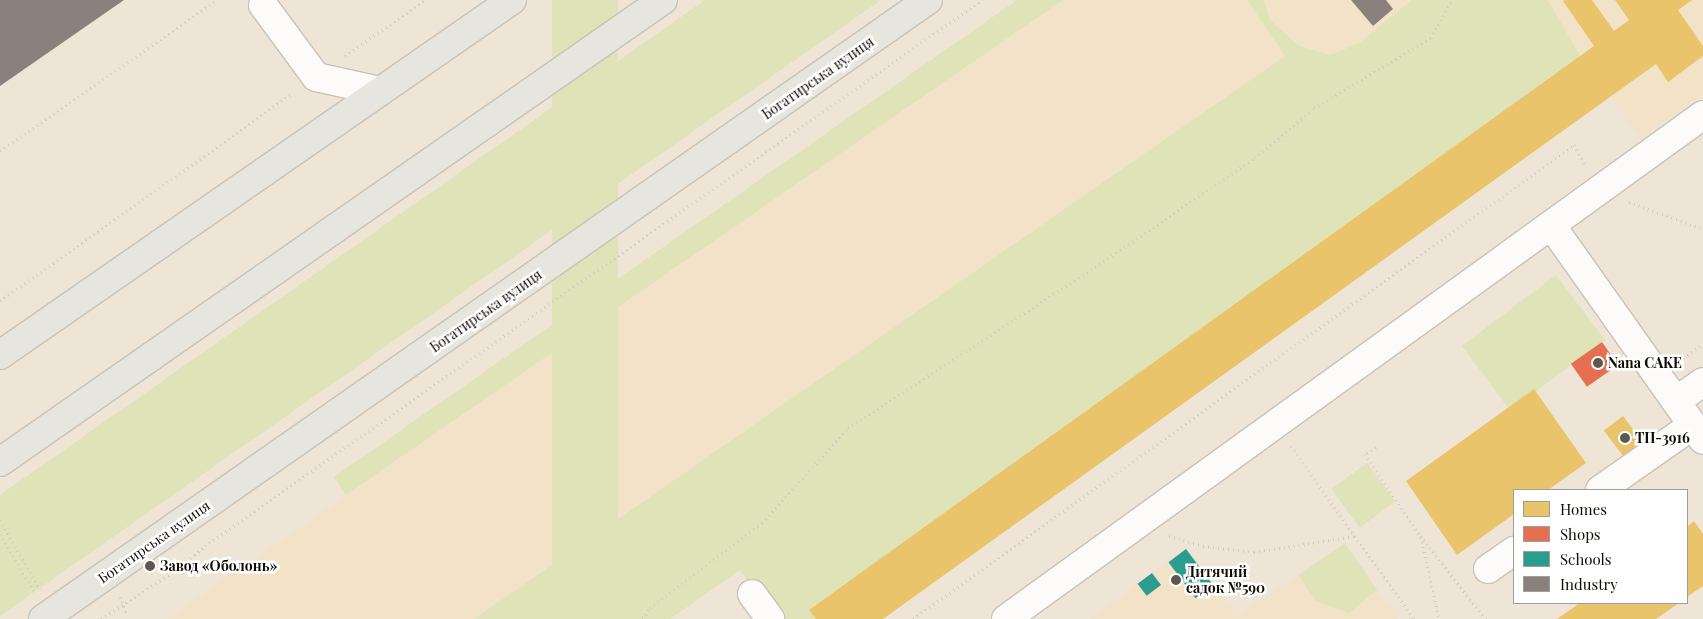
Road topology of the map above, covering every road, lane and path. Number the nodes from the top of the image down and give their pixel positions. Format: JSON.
{"nodes":[{"id":1,"x":217,"y":0,"type":"edge"},
{"id":2,"x":425,"y":0,"type":"edge"},
{"id":3,"x":512,"y":0,"type":"edge"},
{"id":4,"x":663,"y":0,"type":"edge"},
{"id":5,"x":928,"y":0,"type":"edge"},
{"id":6,"x":982,"y":0,"type":"edge"},
{"id":7,"x":1452,"y":0,"type":"edge"},
{"id":8,"x":264,"y":5,"type":"dead end"},
{"id":9,"x":316,"y":76,"type":"junction"},
{"id":10,"x":380,"y":91,"type":"junction"},
{"id":11,"x":1703,"y":115,"type":"edge"},
{"id":12,"x":1574,"y":146,"type":"dead end"},
{"id":13,"x":0,"y":151,"type":"edge"},
{"id":14,"x":1598,"y":190,"type":"junction"},
{"id":15,"x":1551,"y":225,"type":"junction"},
{"id":16,"x":1703,"y":229,"type":"edge"},
{"id":17,"x":0,"y":301,"type":"edge"},
{"id":18,"x":0,"y":355,"type":"edge"},
{"id":19,"x":1703,"y":382,"type":"edge"},
{"id":20,"x":1676,"y":401,"type":"junction"},
{"id":21,"x":1275,"y":424,"type":"junction"},
{"id":22,"x":1698,"y":433,"type":"edge"},
{"id":23,"x":1376,"y":447,"type":"dead end"},
{"id":24,"x":0,"y":462,"type":"edge"},
{"id":25,"x":1602,"y":489,"type":"edge"},
{"id":26,"x":0,"y":520,"type":"edge"},
{"id":27,"x":1135,"y":526,"type":"junction"},
{"id":28,"x":0,"y":534,"type":"edge"},
{"id":29,"x":1355,"y":536,"type":"junction"},
{"id":30,"x":1420,"y":536,"type":"junction"},
{"id":31,"x":1513,"y":552,"type":"edge"},
{"id":32,"x":163,"y":557,"type":"dead end"},
{"id":33,"x":179,"y":568,"type":"junction"},
{"id":34,"x":1488,"y":569,"type":"dead end"},
{"id":35,"x":185,"y":573,"type":"dead end"},
{"id":36,"x":40,"y":589,"type":"dead end"},
{"id":37,"x":117,"y":589,"type":"dead end"},
{"id":38,"x":752,"y":594,"type":"dead end"},
{"id":39,"x":124,"y":606,"type":"junction"},
{"id":40,"x":41,"y":609,"type":"edge"},
{"id":41,"x":127,"y":614,"type":"dead end"},
{"id":42,"x":101,"y":619,"type":"edge"},
{"id":43,"x":643,"y":619,"type":"edge"},
{"id":44,"x":770,"y":619,"type":"edge"},
{"id":45,"x":913,"y":619,"type":"edge"},
{"id":46,"x":1006,"y":619,"type":"edge"},
{"id":47,"x":1414,"y":619,"type":"edge"},
{"id":48,"x":1439,"y":619,"type":"edge"},
{"id":49,"x":1486,"y":619,"type":"edge"}],
"edges":[{"from":1,"to":13,"type":"path"},
{"from":2,"to":9,"type":"path"},
{"from":3,"to":10,"type":"main road"},
{"from":4,"to":24,"type":"main road"},
{"from":5,"to":40,"type":"main road","name":"Богатирська вулиця"},
{"from":6,"to":33,"type":"path"},
{"from":7,"to":43,"type":"path"},
{"from":8,"to":9,"type":"lane"},
{"from":9,"to":10,"type":"lane"},
{"from":9,"to":17,"type":"path"},
{"from":10,"to":18,"type":"main road"},
{"from":11,"to":14,"type":"lane"},
{"from":12,"to":45,"type":"path"},
{"from":14,"to":15,"type":"lane"},
{"from":14,"to":16,"type":"path"},
{"from":15,"to":20,"type":"lane"},
{"from":15,"to":21,"type":"lane"},
{"from":19,"to":20,"type":"lane"},
{"from":20,"to":22,"type":"lane"},
{"from":21,"to":27,"type":"lane"},
{"from":21,"to":29,"type":"path"},
{"from":22,"to":25,"type":"lane"},
{"from":23,"to":30,"type":"path"},
{"from":26,"to":36,"type":"path"},
{"from":27,"to":29,"type":"path"},
{"from":27,"to":46,"type":"lane"},
{"from":28,"to":40,"type":"path"},
{"from":29,"to":47,"type":"path"},
{"from":30,"to":48,"type":"path"},
{"from":30,"to":49,"type":"path"},
{"from":31,"to":34,"type":"lane"},
{"from":32,"to":33,"type":"path"},
{"from":33,"to":35,"type":"path"},
{"from":33,"to":39,"type":"path"},
{"from":37,"to":39,"type":"path"},
{"from":38,"to":44,"type":"lane"},
{"from":39,"to":41,"type":"path"},
{"from":39,"to":42,"type":"path"}]}
